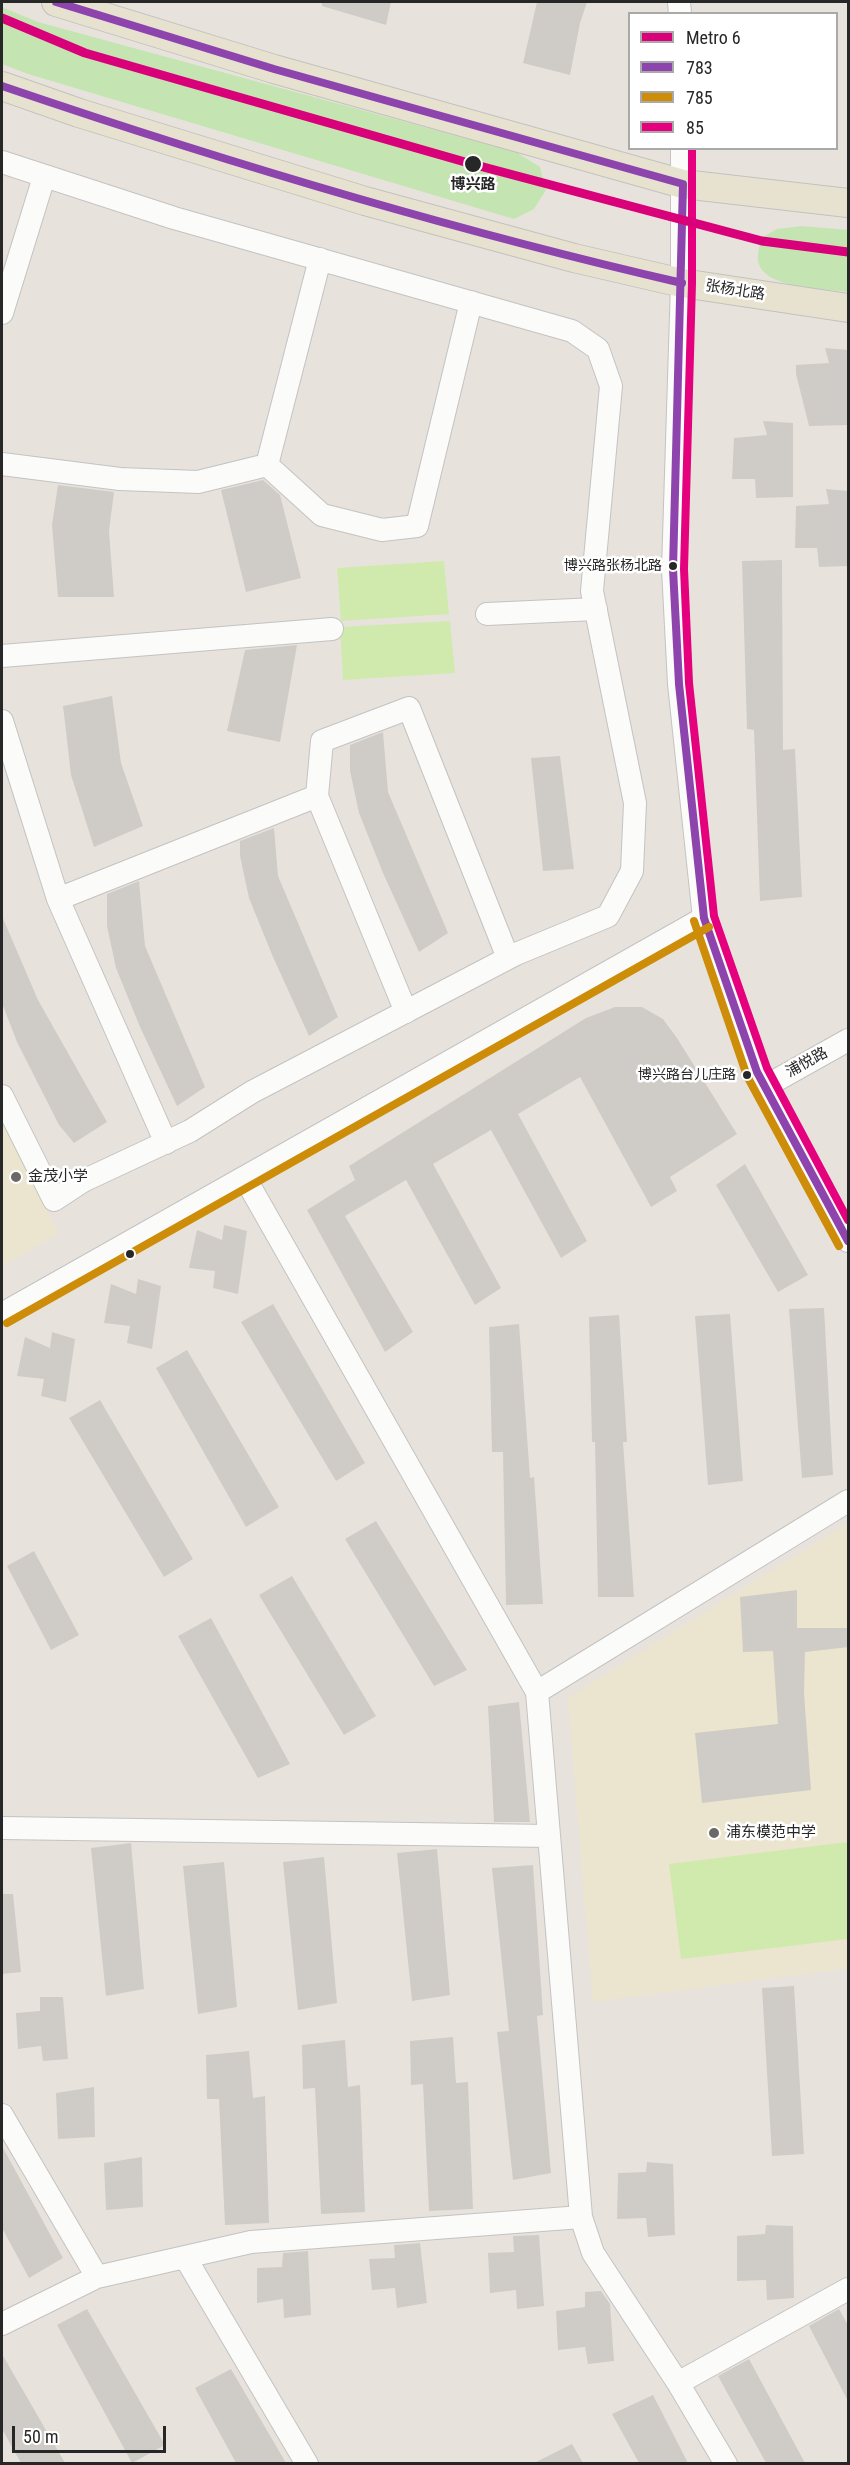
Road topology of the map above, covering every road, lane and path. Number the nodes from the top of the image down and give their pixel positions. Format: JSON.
{"nodes":[{"id":1,"x":56,"y":2,"type":"edge"},
{"id":2,"x":2,"y":86,"type":"edge"},
{"id":3,"x":682,"y":150,"type":"edge"},
{"id":4,"x":2,"y":162,"type":"edge"},
{"id":5,"x":44,"y":177,"type":"junction"},
{"id":6,"x":683,"y":184,"type":"junction"},
{"id":7,"x":849,"y":203,"type":"edge"},
{"id":8,"x":320,"y":259,"type":"junction"},
{"id":9,"x":682,"y":283,"type":"junction"},
{"id":10,"x":471,"y":302,"type":"junction"},
{"id":11,"x":849,"y":308,"type":"edge"},
{"id":12,"x":2,"y":313,"type":"edge"},
{"id":13,"x":2,"y":464,"type":"edge"},
{"id":14,"x":267,"y":465,"type":"junction"},
{"id":15,"x":596,"y":609,"type":"junction"},
{"id":16,"x":487,"y":614,"type":"dead end"},
{"id":17,"x":332,"y":629,"type":"dead end"},
{"id":18,"x":2,"y":656,"type":"edge"},
{"id":19,"x":2,"y":721,"type":"edge"},
{"id":20,"x":316,"y":796,"type":"junction"},
{"id":21,"x":58,"y":899,"type":"junction"},
{"id":22,"x":704,"y":918,"type":"junction"},
{"id":23,"x":508,"y":958,"type":"junction"},
{"id":24,"x":406,"y":1012,"type":"junction"},
{"id":25,"x":849,"y":1040,"type":"edge"},
{"id":26,"x":766,"y":1086,"type":"junction"},
{"id":27,"x":2,"y":1096,"type":"edge"},
{"id":28,"x":166,"y":1143,"type":"junction"},
{"id":29,"x":245,"y":1178,"type":"junction"},
{"id":30,"x":849,"y":1240,"type":"edge"},
{"id":31,"x":2,"y":1314,"type":"edge"},
{"id":32,"x":849,"y":1501,"type":"edge"},
{"id":33,"x":537,"y":1692,"type":"junction"},
{"id":34,"x":2,"y":1828,"type":"edge"},
{"id":35,"x":549,"y":1836,"type":"junction"},
{"id":36,"x":2,"y":2115,"type":"edge"},
{"id":37,"x":581,"y":2217,"type":"junction"},
{"id":38,"x":185,"y":2257,"type":"junction"},
{"id":39,"x":97,"y":2277,"type":"junction"},
{"id":40,"x":849,"y":2289,"type":"edge"},
{"id":41,"x":2,"y":2324,"type":"edge"},
{"id":42,"x":678,"y":2383,"type":"junction"},
{"id":43,"x":307,"y":2463,"type":"edge"},
{"id":44,"x":726,"y":2463,"type":"edge"}],
"edges":[{"from":1,"to":6,"type":"main road"},
{"from":2,"to":9,"type":"main road","name":"张杨北路"},
{"from":3,"to":6,"type":"street"},
{"from":4,"to":5,"type":"street"},
{"from":5,"to":8,"type":"street"},
{"from":5,"to":12,"type":"street"},
{"from":6,"to":7,"type":"main road"},
{"from":6,"to":9,"type":"street"},
{"from":8,"to":10,"type":"street"},
{"from":8,"to":14,"type":"street"},
{"from":9,"to":11,"type":"main road","name":"张杨北路"},
{"from":9,"to":22,"type":"street"},
{"from":10,"to":14,"type":"street"},
{"from":10,"to":15,"type":"street"},
{"from":13,"to":14,"type":"street"},
{"from":15,"to":16,"type":"street"},
{"from":15,"to":23,"type":"street"},
{"from":17,"to":18,"type":"street"},
{"from":19,"to":21,"type":"street"},
{"from":20,"to":21,"type":"street"},
{"from":20,"to":23,"type":"street"},
{"from":20,"to":24,"type":"street"},
{"from":21,"to":28,"type":"street"},
{"from":22,"to":26,"type":"street"},
{"from":22,"to":29,"type":"street"},
{"from":23,"to":24,"type":"street"},
{"from":24,"to":28,"type":"street"},
{"from":25,"to":26,"type":"street","name":"浦悦路"},
{"from":26,"to":30,"type":"street"},
{"from":27,"to":28,"type":"street"},
{"from":29,"to":31,"type":"street"},
{"from":29,"to":33,"type":"street"},
{"from":32,"to":33,"type":"street"},
{"from":33,"to":35,"type":"street"},
{"from":34,"to":35,"type":"street"},
{"from":35,"to":37,"type":"street"},
{"from":36,"to":39,"type":"street"},
{"from":37,"to":38,"type":"street"},
{"from":37,"to":42,"type":"street"},
{"from":38,"to":39,"type":"street"},
{"from":38,"to":43,"type":"street"},
{"from":39,"to":41,"type":"street"},
{"from":40,"to":42,"type":"street"},
{"from":42,"to":44,"type":"street"}]}
